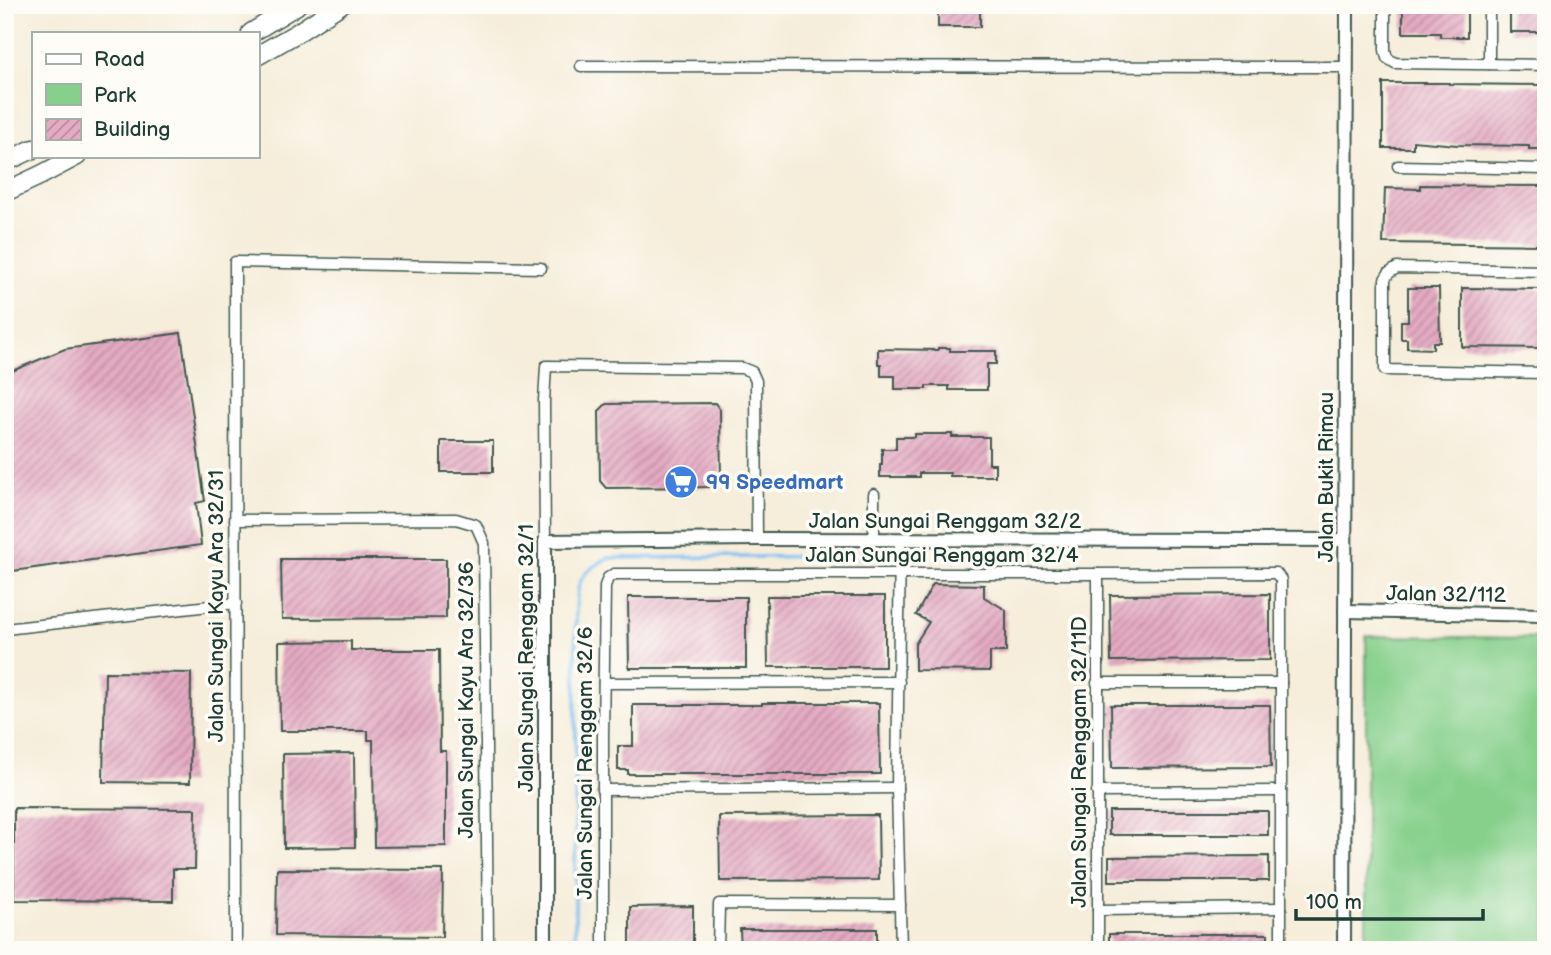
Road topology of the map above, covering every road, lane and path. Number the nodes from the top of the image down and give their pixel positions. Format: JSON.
{"nodes":[{"id":1,"x":297,"y":5,"type":"edge"},
{"id":2,"x":340,"y":5,"type":"edge"},
{"id":3,"x":1347,"y":5,"type":"edge"},
{"id":4,"x":1385,"y":5,"type":"edge"},
{"id":5,"x":1489,"y":5,"type":"edge"},
{"id":6,"x":253,"y":32,"type":"edge"},
{"id":7,"x":259,"y":56,"type":"edge"},
{"id":8,"x":1489,"y":64,"type":"junction"},
{"id":9,"x":1546,"y":65,"type":"edge"},
{"id":10,"x":581,"y":66,"type":"dead end"},
{"id":11,"x":1347,"y":67,"type":"junction"},
{"id":12,"x":32,"y":149,"type":"edge"},
{"id":13,"x":73,"y":158,"type":"edge"},
{"id":14,"x":5,"y":162,"type":"edge"},
{"id":15,"x":1398,"y":166,"type":"dead end"},
{"id":16,"x":1546,"y":169,"type":"edge"},
{"id":17,"x":5,"y":192,"type":"edge"},
{"id":18,"x":541,"y":268,"type":"dead end"},
{"id":19,"x":1546,"y":271,"type":"edge"},
{"id":20,"x":1546,"y":373,"type":"edge"},
{"id":21,"x":874,"y":494,"type":"dead end"},
{"id":22,"x":235,"y":520,"type":"junction"},
{"id":23,"x":757,"y":539,"type":"junction"},
{"id":24,"x":874,"y":540,"type":"junction"},
{"id":25,"x":900,"y":540,"type":"junction"},
{"id":26,"x":1345,"y":540,"type":"junction"},
{"id":27,"x":545,"y":541,"type":"junction"},
{"id":28,"x":901,"y":574,"type":"junction"},
{"id":29,"x":1098,"y":574,"type":"junction"},
{"id":30,"x":608,"y":578,"type":"joint"},
{"id":31,"x":236,"y":603,"type":"junction"},
{"id":32,"x":1345,"y":611,"type":"junction"},
{"id":33,"x":1546,"y":615,"type":"edge"},
{"id":34,"x":5,"y":629,"type":"edge"},
{"id":35,"x":899,"y":682,"type":"junction"},
{"id":36,"x":604,"y":683,"type":"junction"},
{"id":37,"x":1097,"y":683,"type":"junction"},
{"id":38,"x":1281,"y":683,"type":"junction"},
{"id":39,"x":897,"y":788,"type":"junction"},
{"id":40,"x":603,"y":789,"type":"junction"},
{"id":41,"x":1281,"y":791,"type":"junction"},
{"id":42,"x":1097,"y":792,"type":"junction"},
{"id":43,"x":900,"y":905,"type":"junction"},
{"id":44,"x":1281,"y":908,"type":"junction"},
{"id":45,"x":1098,"y":910,"type":"junction"},
{"id":46,"x":236,"y":950,"type":"edge"},
{"id":47,"x":484,"y":950,"type":"edge"},
{"id":48,"x":544,"y":950,"type":"edge"},
{"id":49,"x":603,"y":950,"type":"edge"},
{"id":50,"x":718,"y":950,"type":"edge"},
{"id":51,"x":901,"y":950,"type":"edge"},
{"id":52,"x":1098,"y":950,"type":"edge"},
{"id":53,"x":1281,"y":950,"type":"edge"},
{"id":54,"x":1344,"y":950,"type":"edge"}],
"edges":[{"from":1,"to":6,"type":"highway"},
{"from":2,"to":7,"type":"highway"},
{"from":3,"to":11,"type":"street","name":"Jalan Bukit Rimau"},
{"from":4,"to":8,"type":"street"},
{"from":5,"to":8,"type":"street"},
{"from":8,"to":9,"type":"street"},
{"from":10,"to":11,"type":"street"},
{"from":11,"to":26,"type":"street","name":"Jalan Bukit Rimau"},
{"from":12,"to":14,"type":"highway"},
{"from":13,"to":17,"type":"highway"},
{"from":15,"to":16,"type":"street"},
{"from":18,"to":22,"type":"street","name":"Jalan Sungai Kayu Ara 32/31"},
{"from":19,"to":20,"type":"street"},
{"from":21,"to":24,"type":"street"},
{"from":22,"to":31,"type":"street","name":"Jalan Sungai Kayu Ara 32/31"},
{"from":22,"to":47,"type":"street","name":"Jalan Sungai Kayu Ara 32/36"},
{"from":23,"to":24,"type":"street","name":"Jalan Sungai Renggam 32/2"},
{"from":23,"to":27,"type":"street","name":"Jalan Sungai Renggam 32/2"},
{"from":23,"to":27,"type":"street","name":"Jalan Sungai Renggam 32/1"},
{"from":24,"to":25,"type":"street","name":"Jalan Sungai Renggam 32/2"},
{"from":25,"to":26,"type":"street","name":"Jalan Sungai Renggam 32/2"},
{"from":25,"to":28,"type":"street"},
{"from":26,"to":32,"type":"street","name":"Jalan Bukit Rimau"},
{"from":27,"to":48,"type":"street","name":"Jalan Sungai Renggam 32/1"},
{"from":28,"to":29,"type":"street","name":"Jalan Sungai Renggam 32/4"},
{"from":28,"to":30,"type":"street","name":"Jalan Sungai Renggam 32/4"},
{"from":28,"to":35,"type":"street"},
{"from":29,"to":37,"type":"street","name":"Jalan Sungai Renggam 32/11D"},
{"from":29,"to":38,"type":"street","name":"Jalan Sungai Renggam 32/4"},
{"from":30,"to":36,"type":"street","name":"Jalan Sungai Renggam 32/6"},
{"from":31,"to":34,"type":"street"},
{"from":31,"to":46,"type":"street","name":"Jalan Sungai Kayu Ara 32/31"},
{"from":32,"to":33,"type":"street","name":"Jalan 32/112"},
{"from":32,"to":54,"type":"street","name":"Jalan Bukit Rimau"},
{"from":35,"to":36,"type":"street"},
{"from":35,"to":39,"type":"street"},
{"from":36,"to":40,"type":"street","name":"Jalan Sungai Renggam 32/6"},
{"from":37,"to":38,"type":"street"},
{"from":37,"to":42,"type":"street","name":"Jalan Sungai Renggam 32/11D"},
{"from":38,"to":41,"type":"street"},
{"from":39,"to":40,"type":"street"},
{"from":39,"to":43,"type":"street"},
{"from":40,"to":49,"type":"street","name":"Jalan Sungai Renggam 32/6"},
{"from":41,"to":42,"type":"street"},
{"from":41,"to":44,"type":"street"},
{"from":42,"to":45,"type":"street","name":"Jalan Sungai Renggam 32/11D"},
{"from":43,"to":50,"type":"street"},
{"from":43,"to":51,"type":"street"},
{"from":44,"to":45,"type":"street"},
{"from":44,"to":53,"type":"street"},
{"from":45,"to":52,"type":"street","name":"Jalan Sungai Renggam 32/11D"}]}
